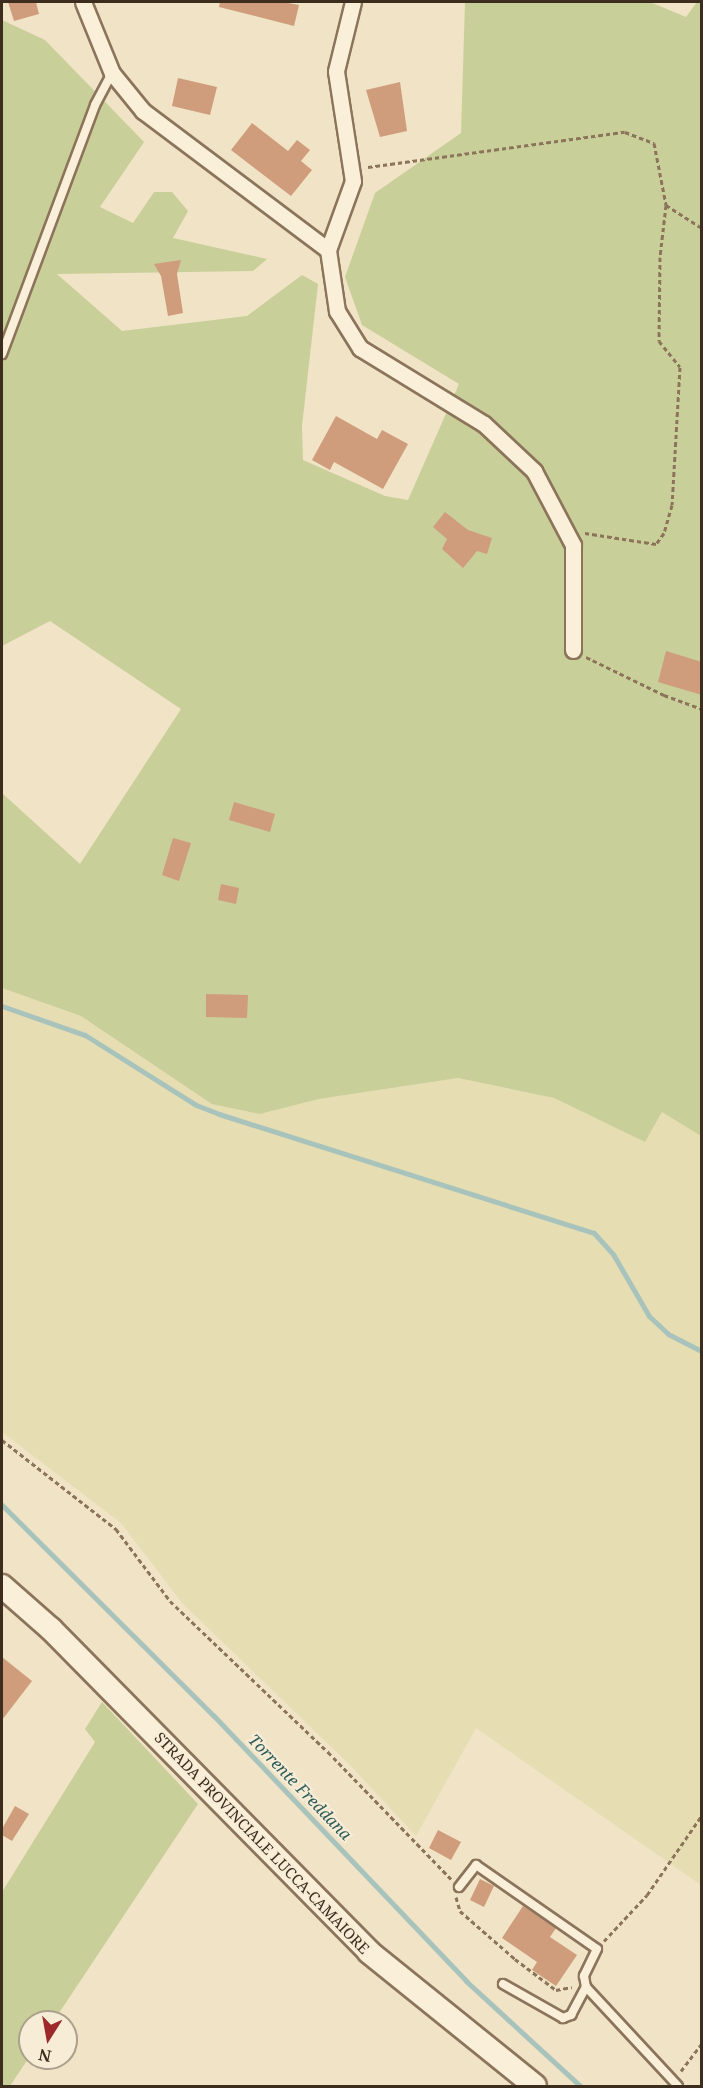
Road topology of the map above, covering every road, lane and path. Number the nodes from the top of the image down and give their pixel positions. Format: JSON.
{"nodes":[{"id":1,"x":83,"y":2,"type":"edge"},
{"id":2,"x":353,"y":2,"type":"edge"},
{"id":3,"x":112,"y":74,"type":"junction"},
{"id":4,"x":351,"y":170,"type":"junction"},
{"id":5,"x":666,"y":205,"type":"junction"},
{"id":6,"x":702,"y":228,"type":"edge"},
{"id":7,"x":328,"y":250,"type":"junction"},
{"id":8,"x":2,"y":354,"type":"edge"},
{"id":9,"x":568,"y":531,"type":"junction"},
{"id":10,"x":573,"y":650,"type":"joint"},
{"id":11,"x":702,"y":709,"type":"edge"},
{"id":12,"x":2,"y":1440,"type":"edge"},
{"id":13,"x":2,"y":1586,"type":"edge"},
{"id":14,"x":702,"y":1815,"type":"edge"},
{"id":15,"x":459,"y":1887,"type":"junction"},
{"id":16,"x":597,"y":1949,"type":"junction"},
{"id":17,"x":584,"y":1976,"type":"junction"},
{"id":18,"x":503,"y":1984,"type":"dead end"},
{"id":19,"x":586,"y":1987,"type":"junction"},
{"id":20,"x":702,"y":2043,"type":"edge"},
{"id":21,"x":676,"y":2084,"type":"edge"},
{"id":22,"x":535,"y":2086,"type":"edge"}],
"edges":[{"from":1,"to":3,"type":"street"},
{"from":2,"to":4,"type":"street"},
{"from":3,"to":7,"type":"street"},
{"from":3,"to":8,"type":"lane"},
{"from":4,"to":5,"type":"path"},
{"from":4,"to":7,"type":"street"},
{"from":5,"to":6,"type":"path"},
{"from":5,"to":9,"type":"path"},
{"from":7,"to":9,"type":"street"},
{"from":9,"to":10,"type":"street"},
{"from":10,"to":11,"type":"path"},
{"from":12,"to":15,"type":"path"},
{"from":13,"to":22,"type":"main road","name":"STRADA PROVINCIALE LUCCA-CAMAIORE"},
{"from":14,"to":16,"type":"path"},
{"from":15,"to":16,"type":"lane"},
{"from":15,"to":17,"type":"path"},
{"from":16,"to":17,"type":"lane"},
{"from":17,"to":19,"type":"lane"},
{"from":18,"to":19,"type":"lane"},
{"from":19,"to":21,"type":"lane"},
{"from":20,"to":21,"type":"path"}]}
